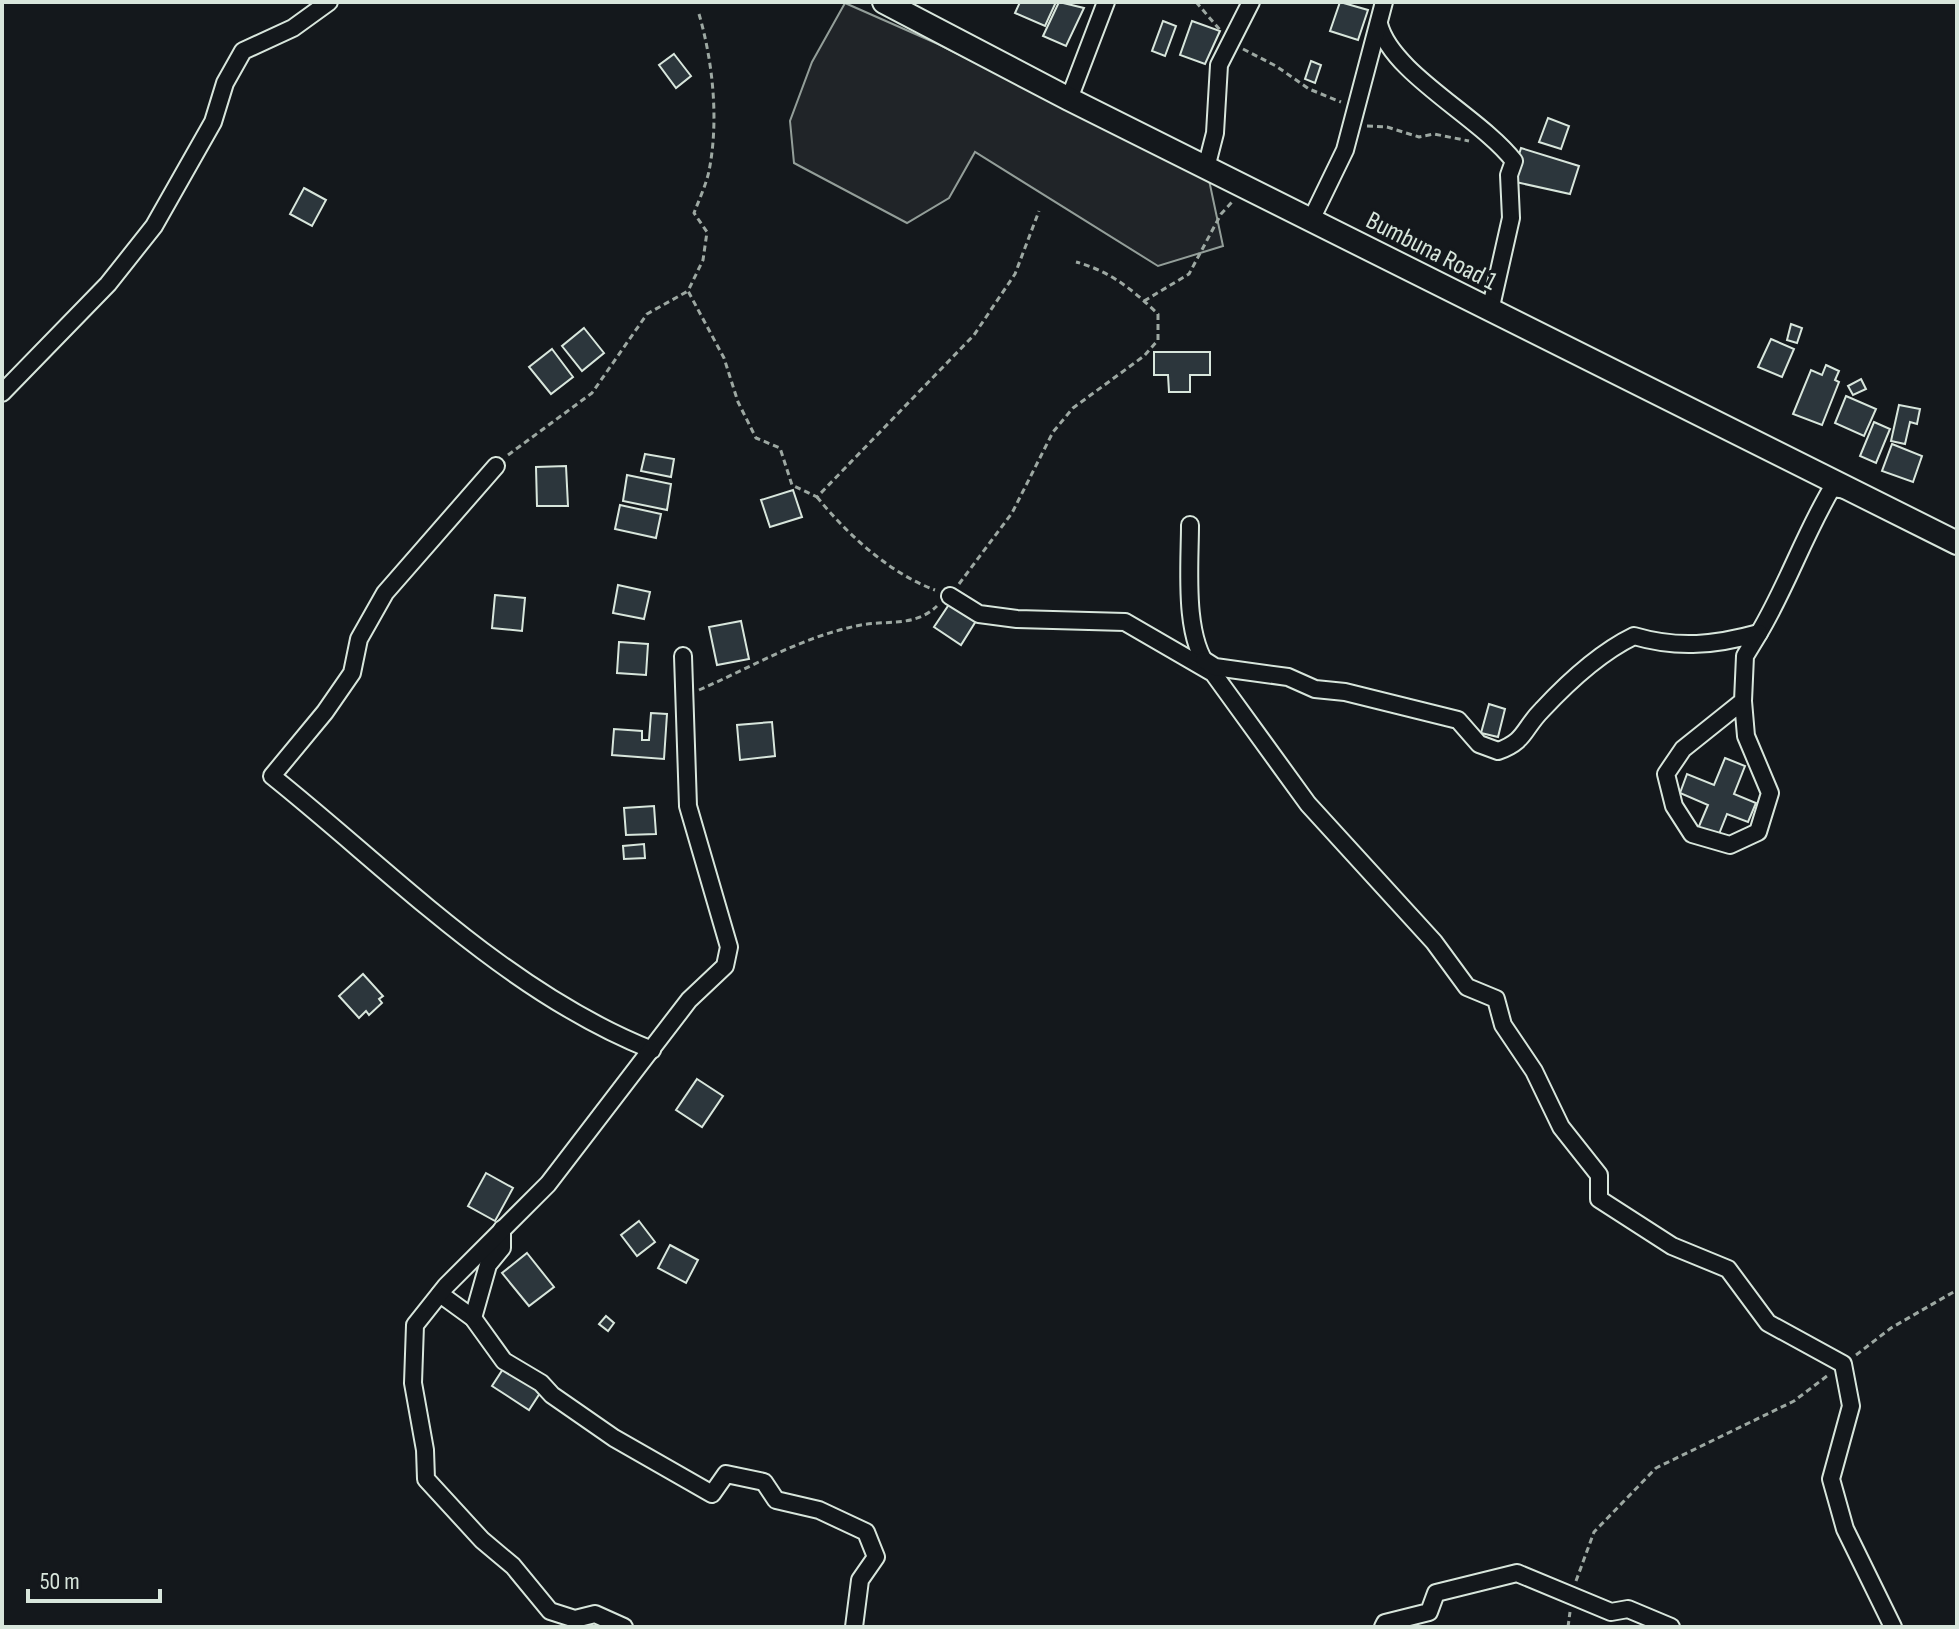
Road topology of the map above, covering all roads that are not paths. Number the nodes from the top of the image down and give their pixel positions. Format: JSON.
{"nodes":[{"id":1,"x":329,"y":2,"type":"edge"},
{"id":2,"x":1106,"y":2,"type":"edge"},
{"id":3,"x":1251,"y":2,"type":"edge"},
{"id":4,"x":1384,"y":2,"type":"edge"},
{"id":5,"x":887,"y":3,"type":"edge"},
{"id":6,"x":1379,"y":24,"type":"junction"},
{"id":7,"x":1069,"y":99,"type":"junction"},
{"id":8,"x":1206,"y":168,"type":"junction"},
{"id":9,"x":1311,"y":220,"type":"junction"},
{"id":10,"x":1490,"y":311,"type":"junction"},
{"id":11,"x":2,"y":393,"type":"edge"},
{"id":12,"x":496,"y":466,"type":"road end"},
{"id":13,"x":1848,"y":490,"type":"junction"},
{"id":14,"x":1190,"y":525,"type":"dead end"},
{"id":15,"x":1957,"y":543,"type":"edge"},
{"id":16,"x":950,"y":596,"type":"road end"},
{"id":17,"x":1759,"y":633,"type":"junction"},
{"id":18,"x":683,"y":656,"type":"dead end"},
{"id":19,"x":1200,"y":657,"type":"junction"},
{"id":20,"x":1213,"y":673,"type":"junction"},
{"id":21,"x":1743,"y":701,"type":"junction"},
{"id":22,"x":652,"y":1050,"type":"junction"},
{"id":23,"x":502,"y":1229,"type":"junction"},
{"id":24,"x":440,"y":1294,"type":"junction"},
{"id":25,"x":473,"y":1318,"type":"junction"},
{"id":26,"x":624,"y":1627,"type":"edge"},
{"id":27,"x":854,"y":1627,"type":"edge"},
{"id":28,"x":1383,"y":1627,"type":"edge"},
{"id":29,"x":1671,"y":1627,"type":"edge"},
{"id":30,"x":1893,"y":1627,"type":"edge"}],
"edges":[{"from":1,"to":11,"type":"street"},
{"from":2,"to":7,"type":"street"},
{"from":3,"to":8,"type":"street"},
{"from":4,"to":6,"type":"street"},
{"from":5,"to":7,"type":"main road","name":"Bumbuna Road 1"},
{"from":6,"to":9,"type":"street"},
{"from":6,"to":10,"type":"street"},
{"from":7,"to":8,"type":"main road","name":"Bumbuna Road 1"},
{"from":8,"to":9,"type":"main road","name":"Bumbuna Road 1"},
{"from":9,"to":10,"type":"main road","name":"Bumbuna Road 1"},
{"from":10,"to":13,"type":"main road","name":"Bumbuna Road 1"},
{"from":12,"to":22,"type":"street"},
{"from":13,"to":15,"type":"main road","name":"Bumbuna Road 1"},
{"from":13,"to":17,"type":"street"},
{"from":14,"to":19,"type":"street"},
{"from":16,"to":20,"type":"street"},
{"from":17,"to":19,"type":"street"},
{"from":17,"to":21,"type":"street"},
{"from":18,"to":22,"type":"street"},
{"from":19,"to":20,"type":"street"},
{"from":20,"to":30,"type":"street"},
{"from":21,"to":21,"type":"street"},
{"from":22,"to":23,"type":"street"},
{"from":23,"to":24,"type":"street"},
{"from":23,"to":25,"type":"street"},
{"from":24,"to":25,"type":"street"},
{"from":24,"to":26,"type":"street"},
{"from":25,"to":27,"type":"street"},
{"from":28,"to":29,"type":"street"}]}
